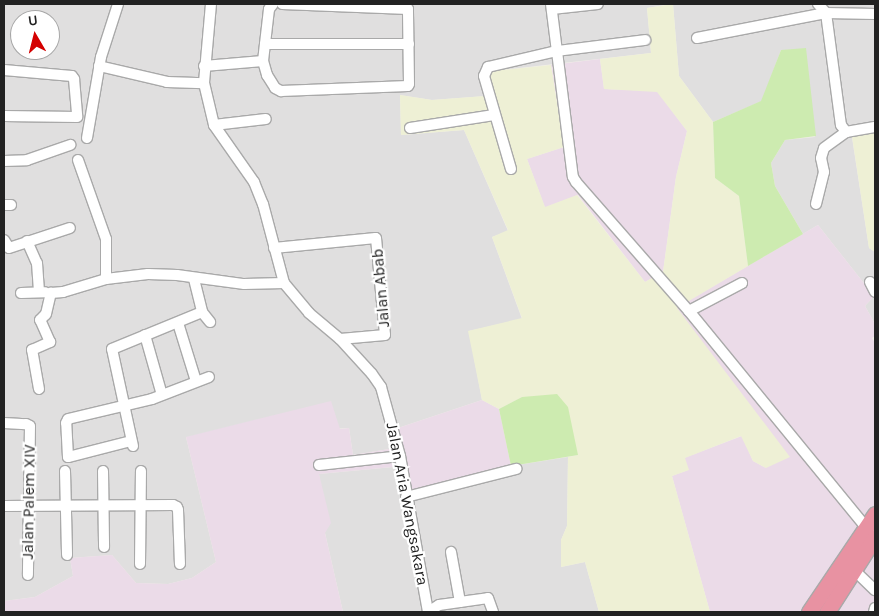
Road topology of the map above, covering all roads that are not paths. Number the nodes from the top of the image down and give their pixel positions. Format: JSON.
{"nodes":[{"id":1,"x":118,"y":4,"type":"edge"},
{"id":2,"x":211,"y":4,"type":"edge"},
{"id":3,"x":274,"y":4,"type":"edge"},
{"id":4,"x":282,"y":4,"type":"edge"},
{"id":5,"x":598,"y":4,"type":"edge"},
{"id":6,"x":818,"y":4,"type":"edge"},
{"id":7,"x":551,"y":6,"type":"edge"},
{"id":8,"x":826,"y":13,"type":"junction"},
{"id":9,"x":875,"y":14,"type":"edge"},
{"id":10,"x":697,"y":38,"type":"dead end"},
{"id":11,"x":645,"y":40,"type":"dead end"},
{"id":12,"x":265,"y":44,"type":"junction"},
{"id":13,"x":409,"y":44,"type":"junction"},
{"id":14,"x":557,"y":51,"type":"junction"},
{"id":15,"x":264,"y":61,"type":"junction"},
{"id":16,"x":99,"y":66,"type":"junction"},
{"id":17,"x":204,"y":66,"type":"junction"},
{"id":18,"x":4,"y":70,"type":"edge"},
{"id":19,"x":204,"y":83,"type":"junction"},
{"id":20,"x":494,"y":115,"type":"junction"},
{"id":21,"x":4,"y":116,"type":"edge"},
{"id":22,"x":266,"y":119,"type":"dead end"},
{"id":23,"x":214,"y":125,"type":"junction"},
{"id":24,"x":875,"y":127,"type":"edge"},
{"id":25,"x":410,"y":128,"type":"dead end"},
{"id":26,"x":846,"y":132,"type":"junction"},
{"id":27,"x":87,"y":138,"type":"dead end"},
{"id":28,"x":70,"y":145,"type":"dead end"},
{"id":29,"x":78,"y":160,"type":"dead end"},
{"id":30,"x":4,"y":161,"type":"edge"},
{"id":31,"x":511,"y":169,"type":"dead end"},
{"id":32,"x":816,"y":204,"type":"dead end"},
{"id":33,"x":70,"y":228,"type":"dead end"},
{"id":34,"x":4,"y":240,"type":"edge"},
{"id":35,"x":27,"y":241,"type":"junction"},
{"id":36,"x":274,"y":248,"type":"junction"},
{"id":37,"x":106,"y":279,"type":"junction"},
{"id":38,"x":194,"y":279,"type":"junction"},
{"id":39,"x":870,"y":282,"type":"dead end"},
{"id":40,"x":284,"y":283,"type":"junction"},
{"id":41,"x":742,"y":283,"type":"dead end"},
{"id":42,"x":39,"y":292,"type":"junction"},
{"id":43,"x":50,"y":292,"type":"junction"},
{"id":44,"x":875,"y":292,"type":"edge"},
{"id":45,"x":22,"y":294,"type":"dead end"},
{"id":46,"x":689,"y":311,"type":"junction"},
{"id":47,"x":202,"y":312,"type":"junction"},
{"id":48,"x":178,"y":322,"type":"junction"},
{"id":49,"x":210,"y":322,"type":"dead end"},
{"id":50,"x":145,"y":335,"type":"junction"},
{"id":51,"x":340,"y":339,"type":"junction"},
{"id":52,"x":209,"y":377,"type":"dead end"},
{"id":53,"x":196,"y":381,"type":"junction"},
{"id":54,"x":39,"y":389,"type":"dead end"},
{"id":55,"x":162,"y":395,"type":"junction"},
{"id":56,"x":124,"y":407,"type":"junction"},
{"id":57,"x":4,"y":423,"type":"edge"},
{"id":58,"x":400,"y":456,"type":"junction"},
{"id":59,"x":320,"y":465,"type":"dead end"},
{"id":60,"x":516,"y":469,"type":"dead end"},
{"id":61,"x":65,"y":471,"type":"dead end"},
{"id":62,"x":103,"y":471,"type":"dead end"},
{"id":63,"x":141,"y":471,"type":"dead end"},
{"id":64,"x":406,"y":497,"type":"junction"},
{"id":65,"x":4,"y":506,"type":"edge"},
{"id":66,"x":30,"y":506,"type":"junction"},
{"id":67,"x":65,"y":506,"type":"junction"},
{"id":68,"x":103,"y":506,"type":"junction"},
{"id":69,"x":140,"y":506,"type":"junction"},
{"id":70,"x":875,"y":514,"type":"edge"},
{"id":71,"x":871,"y":536,"type":"edge"},
{"id":72,"x":104,"y":547,"type":"dead end"},
{"id":73,"x":451,"y":552,"type":"dead end"},
{"id":74,"x":67,"y":554,"type":"dead end"},
{"id":75,"x":854,"y":560,"type":"junction"},
{"id":76,"x":140,"y":564,"type":"dead end"},
{"id":77,"x":180,"y":564,"type":"dead end"},
{"id":78,"x":28,"y":575,"type":"dead end"},
{"id":79,"x":875,"y":590,"type":"edge"},
{"id":80,"x":460,"y":602,"type":"junction"},
{"id":81,"x":875,"y":608,"type":"edge"},
{"id":82,"x":428,"y":612,"type":"edge"},
{"id":83,"x":493,"y":612,"type":"edge"},
{"id":84,"x":809,"y":612,"type":"edge"},
{"id":85,"x":827,"y":612,"type":"edge"},
{"id":86,"x":874,"y":612,"type":"edge"}],
"edges":[{"from":1,"to":16,"type":"street"},
{"from":2,"to":17,"type":"street","name":"Jalan Aria Wangsakara"},
{"from":3,"to":12,"type":"street"},
{"from":4,"to":13,"type":"street"},
{"from":5,"to":7,"type":"street"},
{"from":6,"to":8,"type":"street"},
{"from":7,"to":14,"type":"street"},
{"from":8,"to":9,"type":"street"},
{"from":8,"to":10,"type":"street"},
{"from":8,"to":26,"type":"street"},
{"from":11,"to":14,"type":"street"},
{"from":12,"to":13,"type":"street"},
{"from":12,"to":15,"type":"street"},
{"from":13,"to":15,"type":"street"},
{"from":14,"to":20,"type":"street"},
{"from":14,"to":46,"type":"street"},
{"from":15,"to":17,"type":"street"},
{"from":16,"to":19,"type":"street"},
{"from":16,"to":27,"type":"street"},
{"from":17,"to":19,"type":"street","name":"Jalan Aria Wangsakara"},
{"from":18,"to":21,"type":"street"},
{"from":19,"to":23,"type":"street","name":"Jalan Aria Wangsakara"},
{"from":20,"to":25,"type":"street"},
{"from":20,"to":31,"type":"street"},
{"from":22,"to":23,"type":"street"},
{"from":23,"to":36,"type":"street","name":"Jalan Aria Wangsakara"},
{"from":24,"to":26,"type":"street"},
{"from":26,"to":32,"type":"street"},
{"from":28,"to":30,"type":"street"},
{"from":29,"to":37,"type":"street"},
{"from":33,"to":35,"type":"street"},
{"from":34,"to":35,"type":"street"},
{"from":35,"to":42,"type":"street"},
{"from":36,"to":40,"type":"street","name":"Jalan Aria Wangsakara"},
{"from":36,"to":51,"type":"street","name":"Jalan Abab"},
{"from":37,"to":38,"type":"street"},
{"from":37,"to":43,"type":"street"},
{"from":38,"to":40,"type":"street"},
{"from":38,"to":47,"type":"street"},
{"from":39,"to":44,"type":"street"},
{"from":40,"to":51,"type":"street","name":"Jalan Aria Wangsakara"},
{"from":41,"to":46,"type":"street"},
{"from":42,"to":43,"type":"street"},
{"from":42,"to":45,"type":"street"},
{"from":43,"to":54,"type":"street"},
{"from":46,"to":71,"type":"street"},
{"from":47,"to":48,"type":"street"},
{"from":47,"to":49,"type":"street"},
{"from":48,"to":50,"type":"street"},
{"from":48,"to":53,"type":"street"},
{"from":50,"to":55,"type":"street"},
{"from":50,"to":56,"type":"street"},
{"from":51,"to":58,"type":"street","name":"Jalan Aria Wangsakara"},
{"from":52,"to":53,"type":"street"},
{"from":53,"to":55,"type":"street"},
{"from":55,"to":56,"type":"street"},
{"from":56,"to":56,"type":"street"},
{"from":57,"to":66,"type":"street","name":"Jalan Palem XIV"},
{"from":58,"to":59,"type":"street"},
{"from":58,"to":64,"type":"street","name":"Jalan Aria Wangsakara"},
{"from":60,"to":64,"type":"street"},
{"from":61,"to":67,"type":"street"},
{"from":62,"to":68,"type":"street"},
{"from":63,"to":69,"type":"street"},
{"from":64,"to":82,"type":"street","name":"Jalan Aria Wangsakara"},
{"from":65,"to":66,"type":"street"},
{"from":66,"to":67,"type":"street"},
{"from":66,"to":78,"type":"street","name":"Jalan Palem XIV"},
{"from":67,"to":68,"type":"street"},
{"from":67,"to":74,"type":"street"},
{"from":68,"to":69,"type":"street"},
{"from":68,"to":72,"type":"street"},
{"from":69,"to":76,"type":"street"},
{"from":69,"to":77,"type":"street"},
{"from":70,"to":71,"type":"highway"},
{"from":71,"to":75,"type":"highway"},
{"from":73,"to":80,"type":"street"},
{"from":75,"to":79,"type":"street"},
{"from":75,"to":84,"type":"highway"},
{"from":75,"to":85,"type":"highway"},
{"from":80,"to":82,"type":"street"},
{"from":80,"to":83,"type":"street"},
{"from":81,"to":86,"type":"street"}]}
